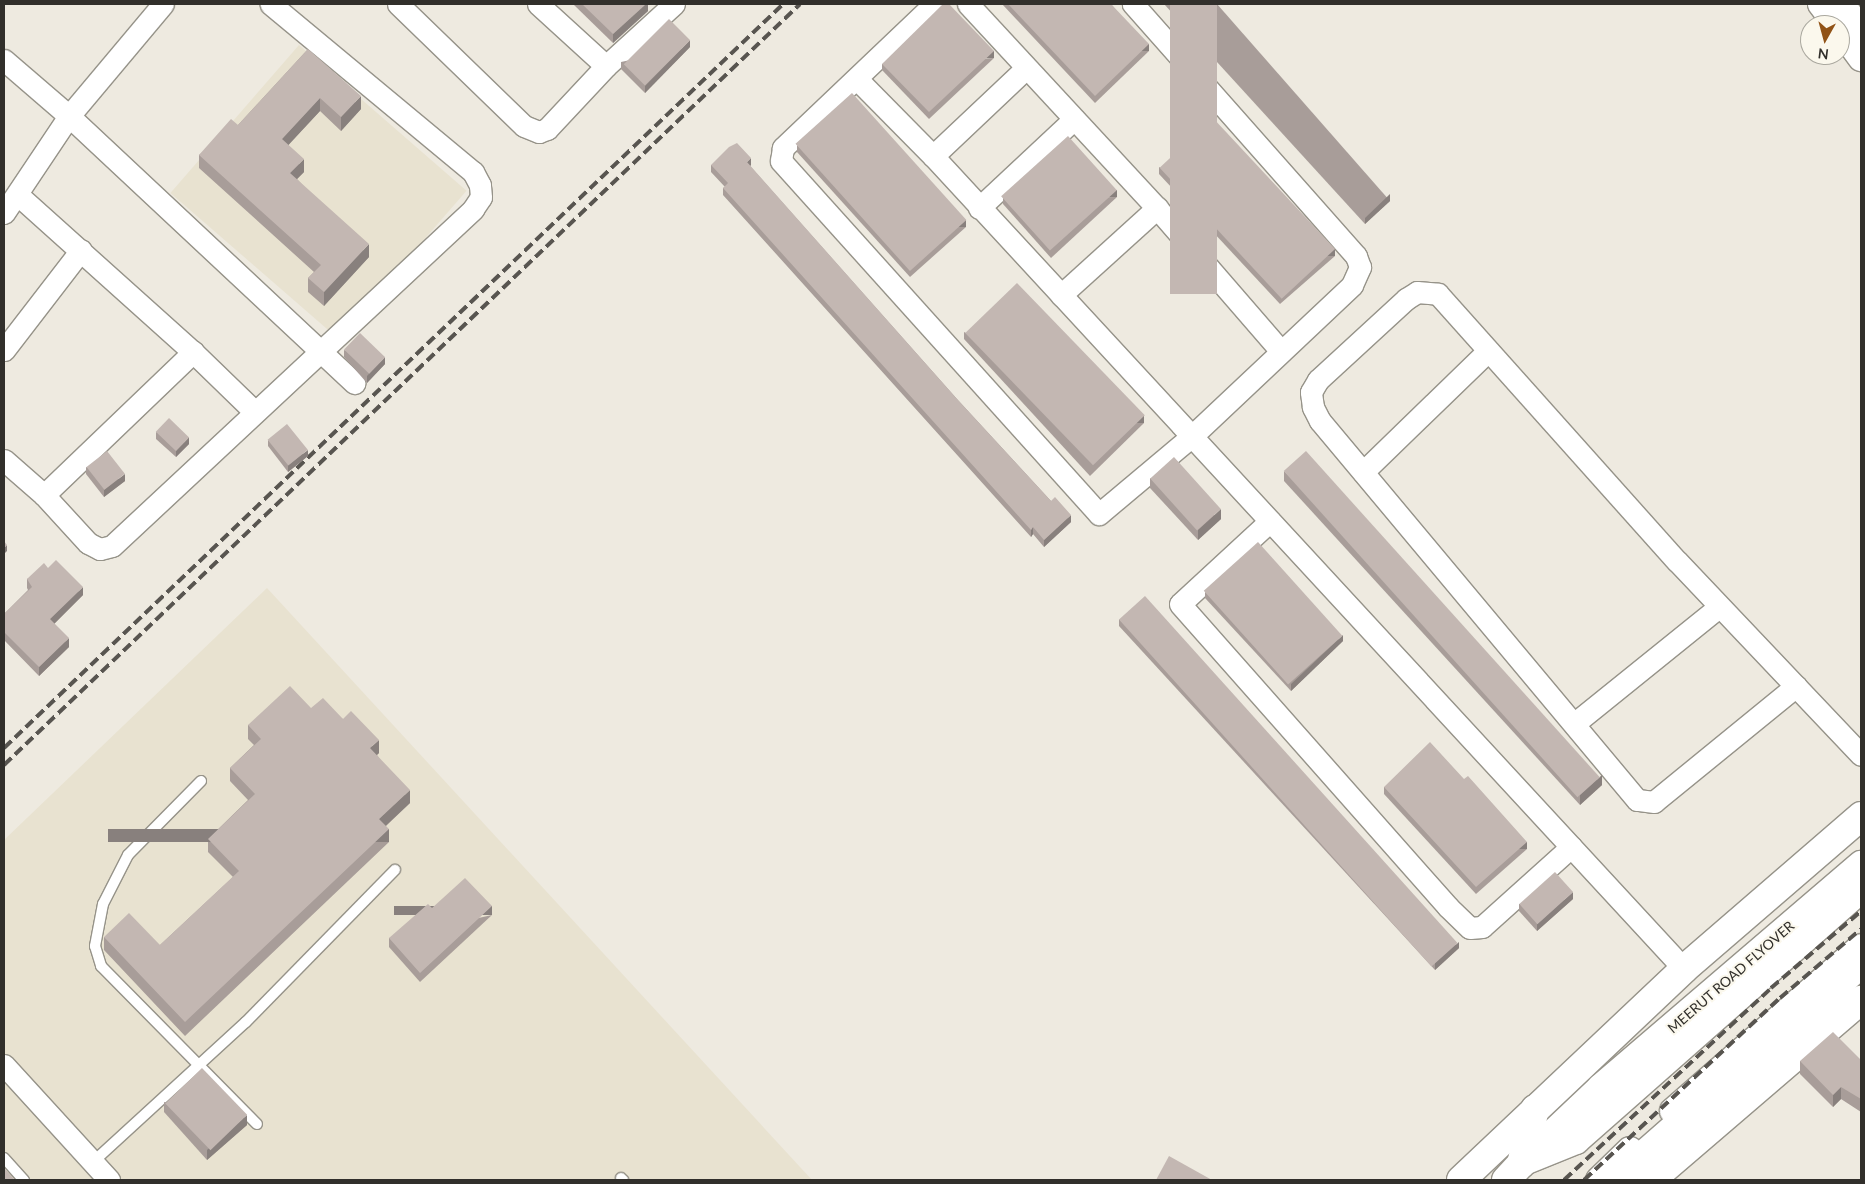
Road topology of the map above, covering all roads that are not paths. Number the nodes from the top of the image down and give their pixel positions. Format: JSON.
{"nodes":[{"id":1,"x":163,"y":4,"type":"edge"},
{"id":2,"x":271,"y":4,"type":"edge"},
{"id":3,"x":398,"y":4,"type":"edge"},
{"id":4,"x":538,"y":4,"type":"edge"},
{"id":5,"x":674,"y":4,"type":"edge"},
{"id":6,"x":934,"y":4,"type":"edge"},
{"id":7,"x":968,"y":4,"type":"edge"},
{"id":8,"x":1133,"y":4,"type":"edge"},
{"id":9,"x":1821,"y":4,"type":"edge"},
{"id":10,"x":1840,"y":4,"type":"edge"},
{"id":11,"x":1829,"y":15,"type":"edge"},
{"id":12,"x":1861,"y":32,"type":"edge"},
{"id":13,"x":1850,"y":43,"type":"edge"},
{"id":14,"x":1861,"y":58,"type":"edge"},
{"id":15,"x":4,"y":60,"type":"edge"},
{"id":16,"x":606,"y":66,"type":"junction"},
{"id":17,"x":1026,"y":68,"type":"junction"},
{"id":18,"x":857,"y":79,"type":"junction"},
{"id":19,"x":69,"y":116,"type":"junction"},
{"id":20,"x":1074,"y":119,"type":"junction"},
{"id":21,"x":933,"y":156,"type":"junction"},
{"id":22,"x":18,"y":195,"type":"junction"},
{"id":23,"x":979,"y":208,"type":"junction"},
{"id":24,"x":1157,"y":208,"type":"junction"},
{"id":25,"x":4,"y":214,"type":"edge"},
{"id":26,"x":81,"y":250,"type":"junction"},
{"id":27,"x":1061,"y":295,"type":"junction"},
{"id":28,"x":4,"y":350,"type":"edge"},
{"id":29,"x":1281,"y":350,"type":"junction"},
{"id":30,"x":320,"y":351,"type":"junction"},
{"id":31,"x":1488,"y":351,"type":"junction"},
{"id":32,"x":193,"y":352,"type":"junction"},
{"id":33,"x":354,"y":383,"type":"dead end"},
{"id":34,"x":255,"y":412,"type":"junction"},
{"id":35,"x":1192,"y":436,"type":"junction"},
{"id":36,"x":4,"y":460,"type":"edge"},
{"id":37,"x":1363,"y":472,"type":"junction"},
{"id":38,"x":44,"y":496,"type":"junction"},
{"id":39,"x":1270,"y":521,"type":"junction"},
{"id":40,"x":1719,"y":607,"type":"junction"},
{"id":41,"x":1796,"y":686,"type":"junction"},
{"id":42,"x":1575,"y":723,"type":"junction"},
{"id":43,"x":1861,"y":755,"type":"edge"},
{"id":44,"x":201,"y":781,"type":"dead end"},
{"id":45,"x":1861,"y":816,"type":"edge"},
{"id":46,"x":1571,"y":846,"type":"junction"},
{"id":47,"x":1861,"y":865,"type":"edge"},
{"id":48,"x":395,"y":870,"type":"dead end"},
{"id":49,"x":1861,"y":890,"type":"edge"},
{"id":50,"x":1861,"y":947,"type":"edge"},
{"id":51,"x":1861,"y":964,"type":"edge"},
{"id":52,"x":1684,"y":969,"type":"junction"},
{"id":53,"x":1861,"y":1000,"type":"edge"},
{"id":54,"x":4,"y":1065,"type":"edge"},
{"id":55,"x":199,"y":1065,"type":"junction"},
{"id":56,"x":1535,"y":1108,"type":"junction"},
{"id":57,"x":257,"y":1124,"type":"dead end"},
{"id":58,"x":4,"y":1158,"type":"edge"},
{"id":59,"x":92,"y":1162,"type":"junction"},
{"id":60,"x":1513,"y":1172,"type":"edge"},
{"id":61,"x":24,"y":1180,"type":"edge"},
{"id":62,"x":109,"y":1180,"type":"edge"},
{"id":63,"x":1462,"y":1180,"type":"edge"},
{"id":64,"x":1599,"y":1180,"type":"edge"},
{"id":65,"x":1615,"y":1180,"type":"edge"},
{"id":66,"x":1651,"y":1180,"type":"edge"}],
"edges":[{"from":1,"to":19,"type":"street"},
{"from":2,"to":30,"type":"street"},
{"from":3,"to":16,"type":"street"},
{"from":4,"to":16,"type":"street"},
{"from":5,"to":16,"type":"street"},
{"from":6,"to":18,"type":"street"},
{"from":7,"to":17,"type":"street"},
{"from":8,"to":29,"type":"street"},
{"from":9,"to":11,"type":"street"},
{"from":10,"to":12,"type":"main road"},
{"from":13,"to":14,"type":"street"},
{"from":15,"to":19,"type":"street"},
{"from":17,"to":20,"type":"street"},
{"from":17,"to":21,"type":"street"},
{"from":18,"to":21,"type":"street"},
{"from":18,"to":35,"type":"street"},
{"from":19,"to":22,"type":"street"},
{"from":19,"to":30,"type":"street"},
{"from":20,"to":23,"type":"street"},
{"from":20,"to":24,"type":"street"},
{"from":21,"to":23,"type":"street"},
{"from":22,"to":25,"type":"street"},
{"from":22,"to":26,"type":"street"},
{"from":23,"to":27,"type":"street"},
{"from":24,"to":27,"type":"street"},
{"from":24,"to":29,"type":"street"},
{"from":26,"to":28,"type":"street"},
{"from":26,"to":32,"type":"street"},
{"from":27,"to":35,"type":"street"},
{"from":29,"to":35,"type":"street"},
{"from":30,"to":33,"type":"street"},
{"from":30,"to":34,"type":"street"},
{"from":31,"to":37,"type":"street"},
{"from":31,"to":37,"type":"street"},
{"from":31,"to":40,"type":"street"},
{"from":32,"to":34,"type":"street"},
{"from":32,"to":38,"type":"street"},
{"from":34,"to":38,"type":"street"},
{"from":35,"to":39,"type":"street"},
{"from":36,"to":38,"type":"street"},
{"from":37,"to":42,"type":"street"},
{"from":39,"to":46,"type":"street"},
{"from":39,"to":46,"type":"street"},
{"from":40,"to":41,"type":"street"},
{"from":40,"to":42,"type":"street"},
{"from":41,"to":42,"type":"street"},
{"from":41,"to":43,"type":"street"},
{"from":44,"to":55,"type":"lane"},
{"from":45,"to":52,"type":"main road"},
{"from":46,"to":52,"type":"street"},
{"from":47,"to":60,"type":"main road","name":"MEERUT ROAD FLYOVER"},
{"from":48,"to":55,"type":"lane"},
{"from":49,"to":60,"type":"street"},
{"from":50,"to":64,"type":"street"},
{"from":51,"to":65,"type":"main road"},
{"from":52,"to":56,"type":"main road"},
{"from":53,"to":66,"type":"main road"},
{"from":54,"to":59,"type":"street"},
{"from":55,"to":57,"type":"lane"},
{"from":55,"to":59,"type":"lane"},
{"from":56,"to":60,"type":"main road"},
{"from":56,"to":63,"type":"main road"},
{"from":58,"to":61,"type":"lane"},
{"from":59,"to":62,"type":"street"}]}
